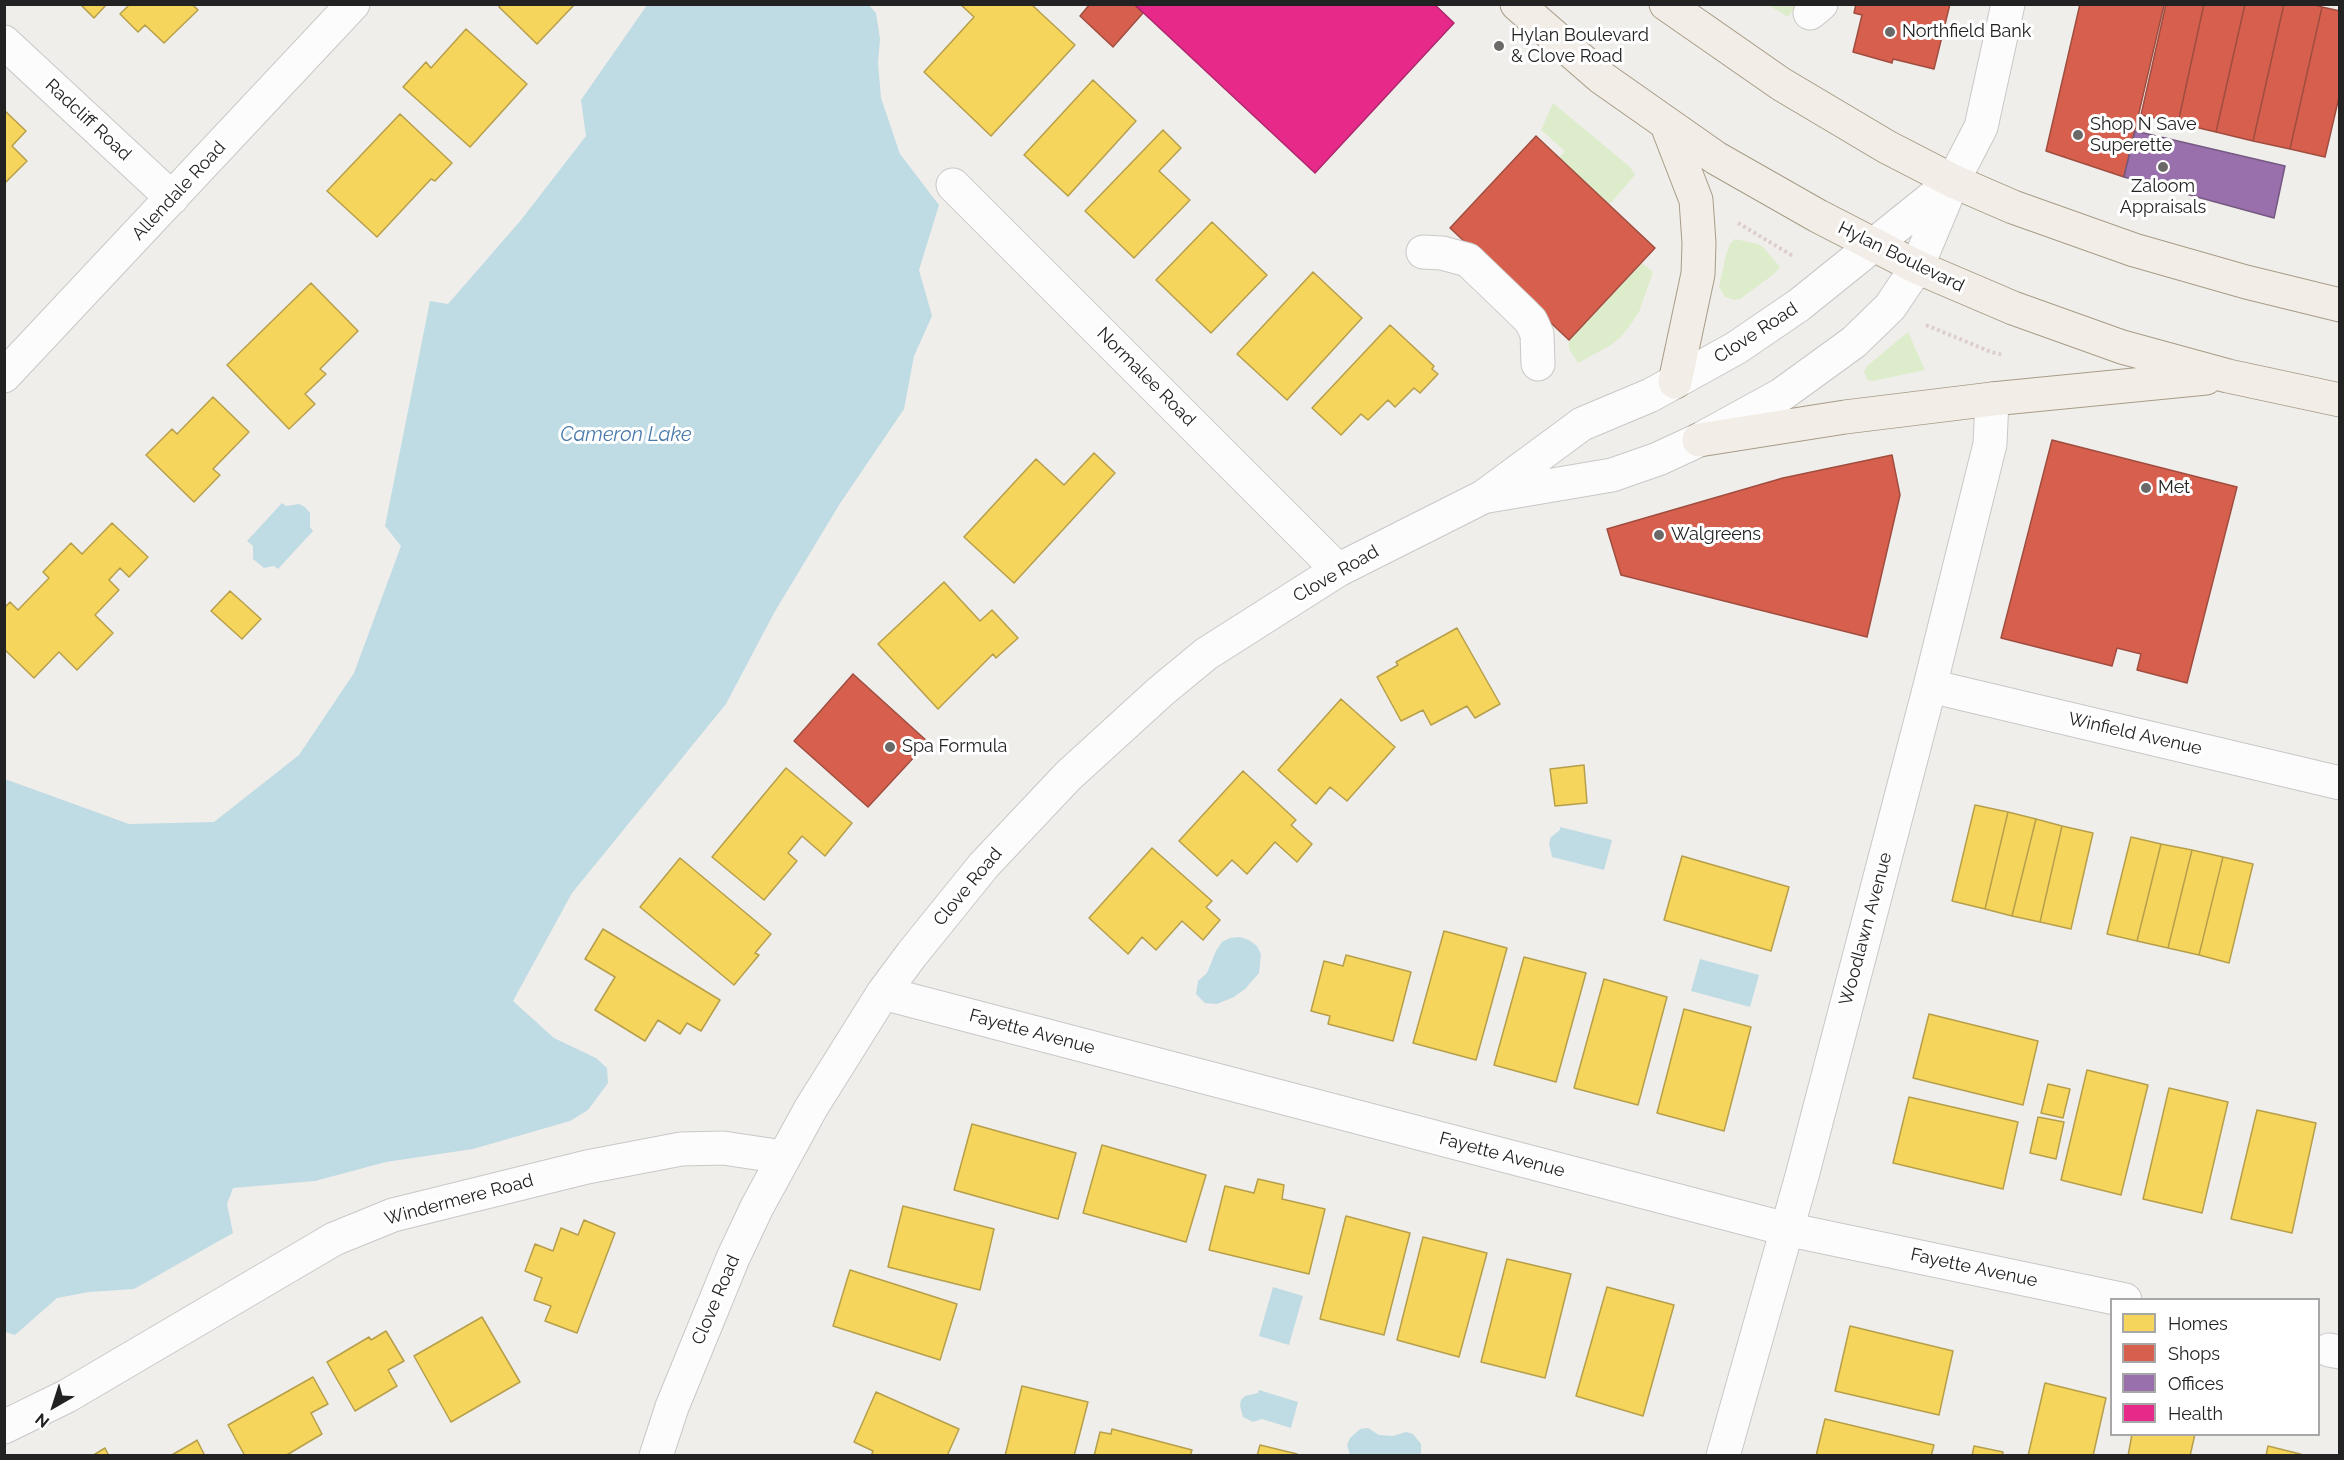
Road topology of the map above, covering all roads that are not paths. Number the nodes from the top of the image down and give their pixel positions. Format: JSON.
{"nodes":[{"id":1,"x":353,"y":4,"type":"edge"},
{"id":2,"x":1517,"y":4,"type":"edge"},
{"id":3,"x":1666,"y":4,"type":"edge"},
{"id":4,"x":2008,"y":4,"type":"edge"},
{"id":5,"x":4,"y":42,"type":"edge"},
{"id":6,"x":1667,"y":125,"type":"junction"},
{"id":7,"x":1953,"y":181,"type":"junction"},
{"id":8,"x":953,"y":185,"type":"dead end"},
{"id":9,"x":172,"y":198,"type":"junction"},
{"id":10,"x":1873,"y":245,"type":"junction"},
{"id":11,"x":1423,"y":252,"type":"dead end"},
{"id":12,"x":1917,"y":267,"type":"junction"},
{"id":13,"x":2340,"y":305,"type":"edge"},
{"id":14,"x":1538,"y":364,"type":"dead end"},
{"id":15,"x":4,"y":376,"type":"edge"},
{"id":16,"x":2228,"y":376,"type":"junction"},
{"id":17,"x":1675,"y":382,"type":"junction"},
{"id":18,"x":1992,"y":399,"type":"junction"},
{"id":19,"x":2340,"y":400,"type":"edge"},
{"id":20,"x":1699,"y":440,"type":"junction"},
{"id":21,"x":1483,"y":497,"type":"junction"},
{"id":22,"x":1338,"y":570,"type":"junction"},
{"id":23,"x":1930,"y":686,"type":"junction"},
{"id":24,"x":2340,"y":783,"type":"edge"},
{"id":25,"x":883,"y":993,"type":"junction"},
{"id":26,"x":783,"y":1157,"type":"junction"},
{"id":27,"x":1786,"y":1229,"type":"junction"},
{"id":28,"x":2120,"y":1298,"type":"edge"},
{"id":29,"x":4,"y":1427,"type":"edge"},
{"id":30,"x":656,"y":1455,"type":"edge"},
{"id":31,"x":1723,"y":1455,"type":"edge"}],
"edges":[{"from":1,"to":9,"type":"street","name":"Allendale Road"},
{"from":2,"to":6,"type":"main road","name":"Hylan Boulevard"},
{"from":3,"to":7,"type":"main road"},
{"from":4,"to":7,"type":"street","name":"Clove Road"},
{"from":5,"to":9,"type":"street","name":"Radcliff Road"},
{"from":6,"to":10,"type":"main road","name":"Hylan Boulevard"},
{"from":6,"to":17,"type":"main road"},
{"from":7,"to":10,"type":"street","name":"Clove Road"},
{"from":7,"to":12,"type":"street","name":"Clove Road"},
{"from":7,"to":13,"type":"main road"},
{"from":8,"to":22,"type":"street","name":"Normalee Road"},
{"from":9,"to":15,"type":"street","name":"Allendale Road"},
{"from":10,"to":12,"type":"main road","name":"Hylan Boulevard"},
{"from":10,"to":17,"type":"street","name":"Clove Road"},
{"from":11,"to":14,"type":"street"},
{"from":12,"to":16,"type":"main road","name":"Hylan Boulevard"},
{"from":12,"to":20,"type":"street","name":"Clove Road"},
{"from":16,"to":18,"type":"main road"},
{"from":16,"to":19,"type":"main road","name":"Hylan Boulevard"},
{"from":17,"to":21,"type":"street","name":"Clove Road"},
{"from":18,"to":20,"type":"main road"},
{"from":18,"to":23,"type":"street","name":"Woodlawn Avenue"},
{"from":20,"to":21,"type":"street","name":"Clove Road"},
{"from":21,"to":22,"type":"street","name":"Clove Road"},
{"from":22,"to":25,"type":"street","name":"Clove Road"},
{"from":23,"to":24,"type":"street","name":"Winfield Avenue"},
{"from":23,"to":27,"type":"street","name":"Woodlawn Avenue"},
{"from":25,"to":26,"type":"street","name":"Clove Road"},
{"from":25,"to":27,"type":"street","name":"Fayette Avenue"},
{"from":26,"to":29,"type":"street","name":"Windermere Road"},
{"from":26,"to":30,"type":"street","name":"Clove Road"},
{"from":27,"to":28,"type":"street","name":"Fayette Avenue"},
{"from":27,"to":31,"type":"street","name":"Woodlawn Avenue"}]}
